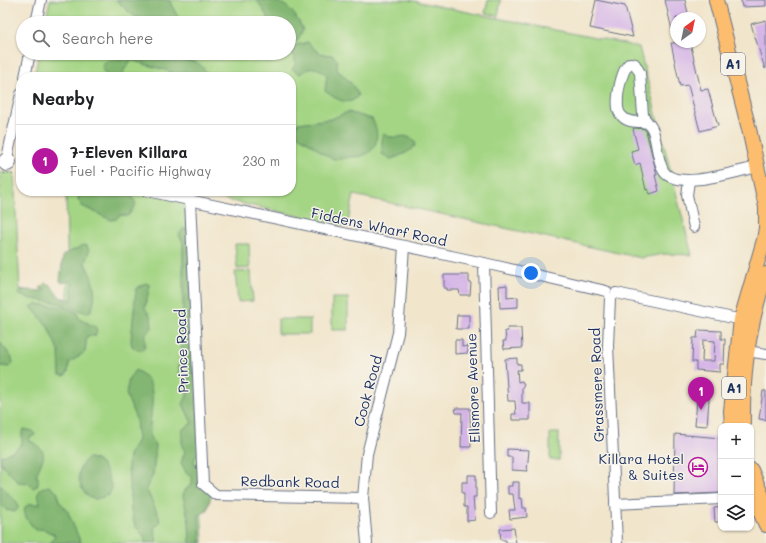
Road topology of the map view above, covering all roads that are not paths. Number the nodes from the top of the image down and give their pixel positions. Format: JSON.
{"nodes":[{"id":1,"x":41,"y":0,"type":"edge"},
{"id":2,"x":716,"y":0,"type":"edge"},
{"id":3,"x":724,"y":0,"type":"edge"},
{"id":4,"x":38,"y":16,"type":"edge"},
{"id":5,"x":29,"y":60,"type":"edge"},
{"id":6,"x":26,"y":72,"type":"edge"},
{"id":7,"x":16,"y":120,"type":"edge"},
{"id":8,"x":647,"y":123,"type":"junction"},
{"id":9,"x":8,"y":162,"type":"edge"},
{"id":10,"x":762,"y":169,"type":"edge"},
{"id":11,"x":689,"y":181,"type":"junction"},
{"id":12,"x":171,"y":196,"type":"edge"},
{"id":13,"x":190,"y":200,"type":"junction"},
{"id":14,"x":694,"y":227,"type":"dead end"},
{"id":15,"x":766,"y":227,"type":"edge"},
{"id":16,"x":404,"y":247,"type":"junction"},
{"id":17,"x":484,"y":263,"type":"junction"},
{"id":18,"x":766,"y":274,"type":"edge"},
{"id":19,"x":611,"y":294,"type":"junction"},
{"id":20,"x":746,"y":320,"type":"junction"},
{"id":21,"x":747,"y":351,"type":"junction"},
{"id":22,"x":766,"y":354,"type":"edge"},
{"id":23,"x":732,"y":423,"type":"edge"},
{"id":24,"x":743,"y":423,"type":"edge"},
{"id":25,"x":754,"y":477,"type":"edge"},
{"id":26,"x":216,"y":495,"type":"joint"},
{"id":27,"x":364,"y":498,"type":"junction"},
{"id":28,"x":718,"y":500,"type":"edge"},
{"id":29,"x":754,"y":500,"type":"edge"},
{"id":30,"x":615,"y":504,"type":"junction"},
{"id":31,"x":766,"y":505,"type":"edge"},
{"id":32,"x":491,"y":513,"type":"dead end"},
{"id":33,"x":766,"y":525,"type":"edge"},
{"id":34,"x":367,"y":543,"type":"edge"},
{"id":35,"x":617,"y":543,"type":"edge"}],
"edges":[{"from":1,"to":4,"type":"street"},
{"from":2,"to":10,"type":"highway","number":"A1"},
{"from":3,"to":10,"type":"highway","number":"A1"},
{"from":5,"to":6,"type":"street"},
{"from":7,"to":9,"type":"street"},
{"from":8,"to":8,"type":"street"},
{"from":8,"to":11,"type":"street"},
{"from":10,"to":11,"type":"street"},
{"from":10,"to":15,"type":"highway","number":"A1"},
{"from":11,"to":14,"type":"street"},
{"from":12,"to":13,"type":"street","name":"Fiddens Wharf Road"},
{"from":13,"to":16,"type":"street","name":"Fiddens Wharf Road"},
{"from":13,"to":26,"type":"street","name":"Prince Road"},
{"from":15,"to":20,"type":"highway","number":"A1"},
{"from":16,"to":17,"type":"street","name":"Fiddens Wharf Road"},
{"from":16,"to":27,"type":"street","name":"Cook Road"},
{"from":17,"to":19,"type":"street","name":"Fiddens Wharf Road"},
{"from":17,"to":32,"type":"street","name":"Ellsmore Avenue"},
{"from":18,"to":20,"type":"highway","number":"A1"},
{"from":19,"to":20,"type":"street","name":"Fiddens Wharf Road"},
{"from":19,"to":30,"type":"street","name":"Grassmere Road"},
{"from":20,"to":21,"type":"highway","number":"A1"},
{"from":20,"to":23,"type":"highway","number":"A1"},
{"from":21,"to":22,"type":"street"},
{"from":21,"to":24,"type":"highway","number":"A1"},
{"from":25,"to":31,"type":"highway"},
{"from":26,"to":27,"type":"street","name":"Redbank Road"},
{"from":27,"to":34,"type":"street","name":"Cook Road"},
{"from":28,"to":30,"type":"street"},
{"from":29,"to":33,"type":"highway"},
{"from":30,"to":35,"type":"street","name":"Grassmere Road"}]}
